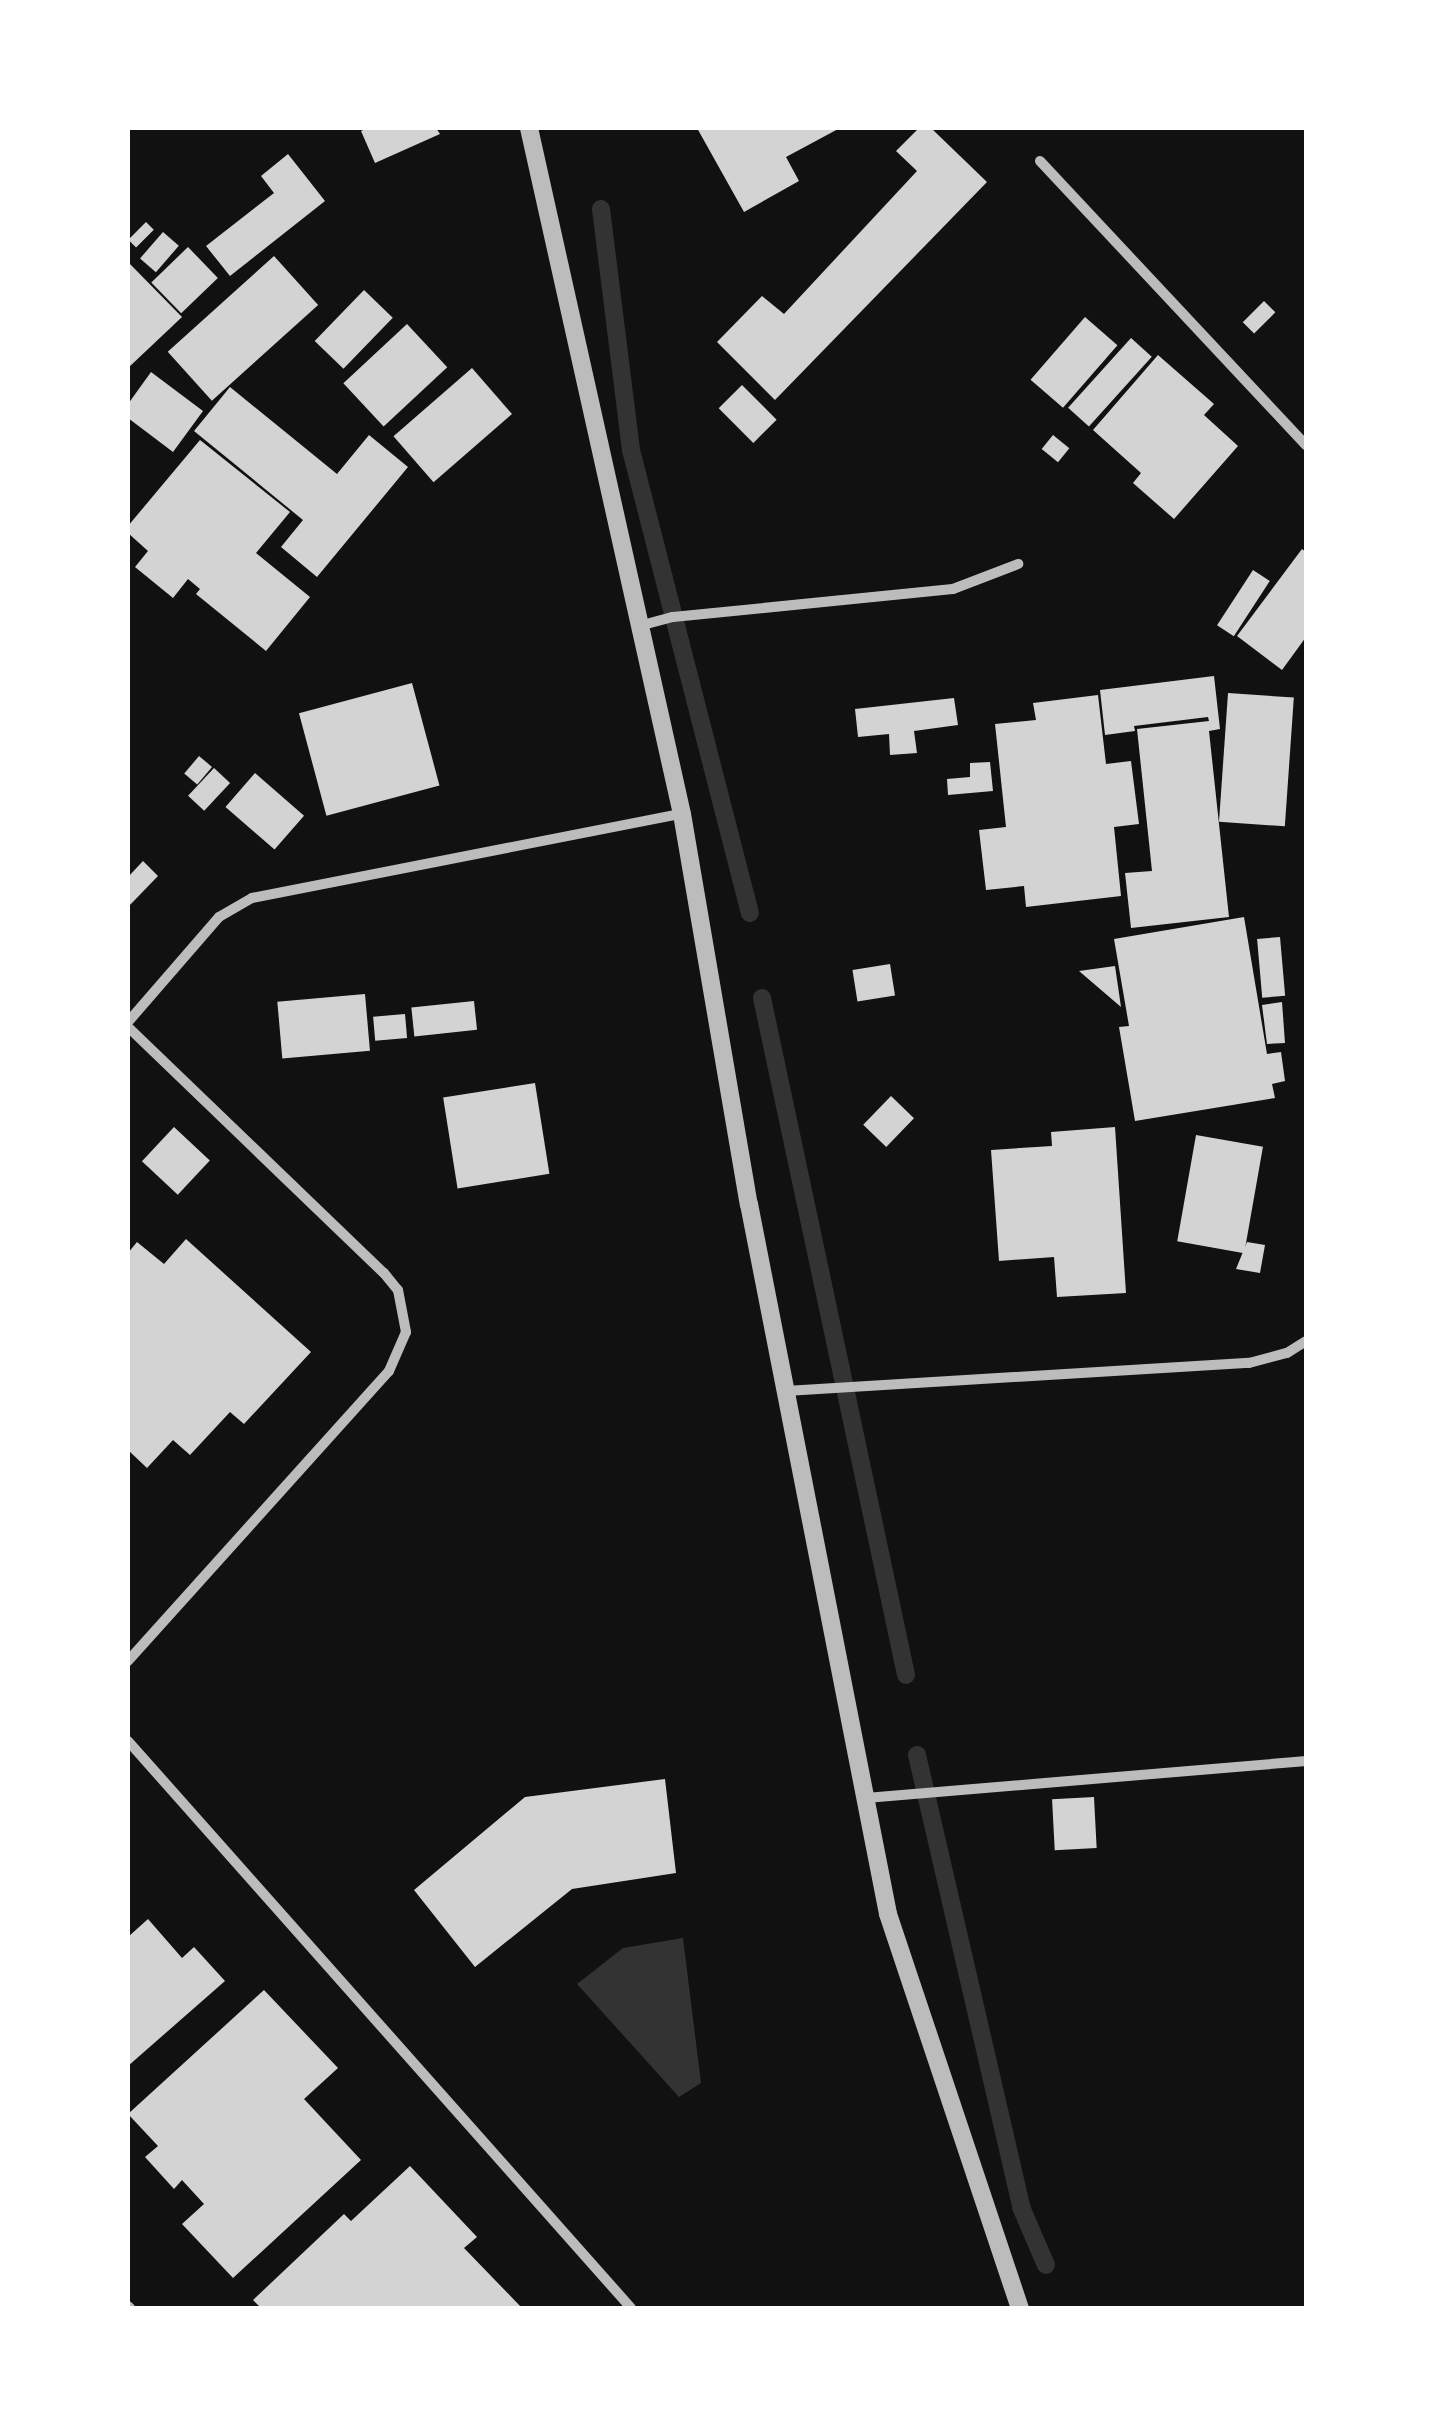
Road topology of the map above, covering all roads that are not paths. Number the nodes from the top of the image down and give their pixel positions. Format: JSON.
{"nodes":[{"id":1,"x":529,"y":128,"type":"edge"},
{"id":2,"x":1040,"y":161,"type":"dead end"},
{"id":3,"x":1306,"y":445,"type":"edge"},
{"id":4,"x":1018,"y":564,"type":"dead end"},
{"id":5,"x":639,"y":626,"type":"junction"},
{"id":6,"x":682,"y":814,"type":"junction"},
{"id":7,"x":128,"y":1024,"type":"edge"},
{"id":8,"x":1306,"y":1342,"type":"edge"},
{"id":9,"x":786,"y":1391,"type":"junction"},
{"id":10,"x":128,"y":1661,"type":"edge"},
{"id":11,"x":128,"y":1740,"type":"edge"},
{"id":12,"x":1306,"y":1761,"type":"edge"},
{"id":13,"x":866,"y":1798,"type":"junction"},
{"id":14,"x":632,"y":2308,"type":"edge"},
{"id":15,"x":1020,"y":2308,"type":"edge"}],
"edges":[{"from":1,"to":5,"type":"street"},
{"from":2,"to":3,"type":"street"},
{"from":4,"to":5,"type":"street"},
{"from":5,"to":6,"type":"street"},
{"from":6,"to":7,"type":"street"},
{"from":6,"to":9,"type":"street"},
{"from":7,"to":10,"type":"street"},
{"from":8,"to":9,"type":"street"},
{"from":9,"to":13,"type":"street"},
{"from":11,"to":14,"type":"street"},
{"from":12,"to":13,"type":"street"},
{"from":13,"to":15,"type":"street"}]}
